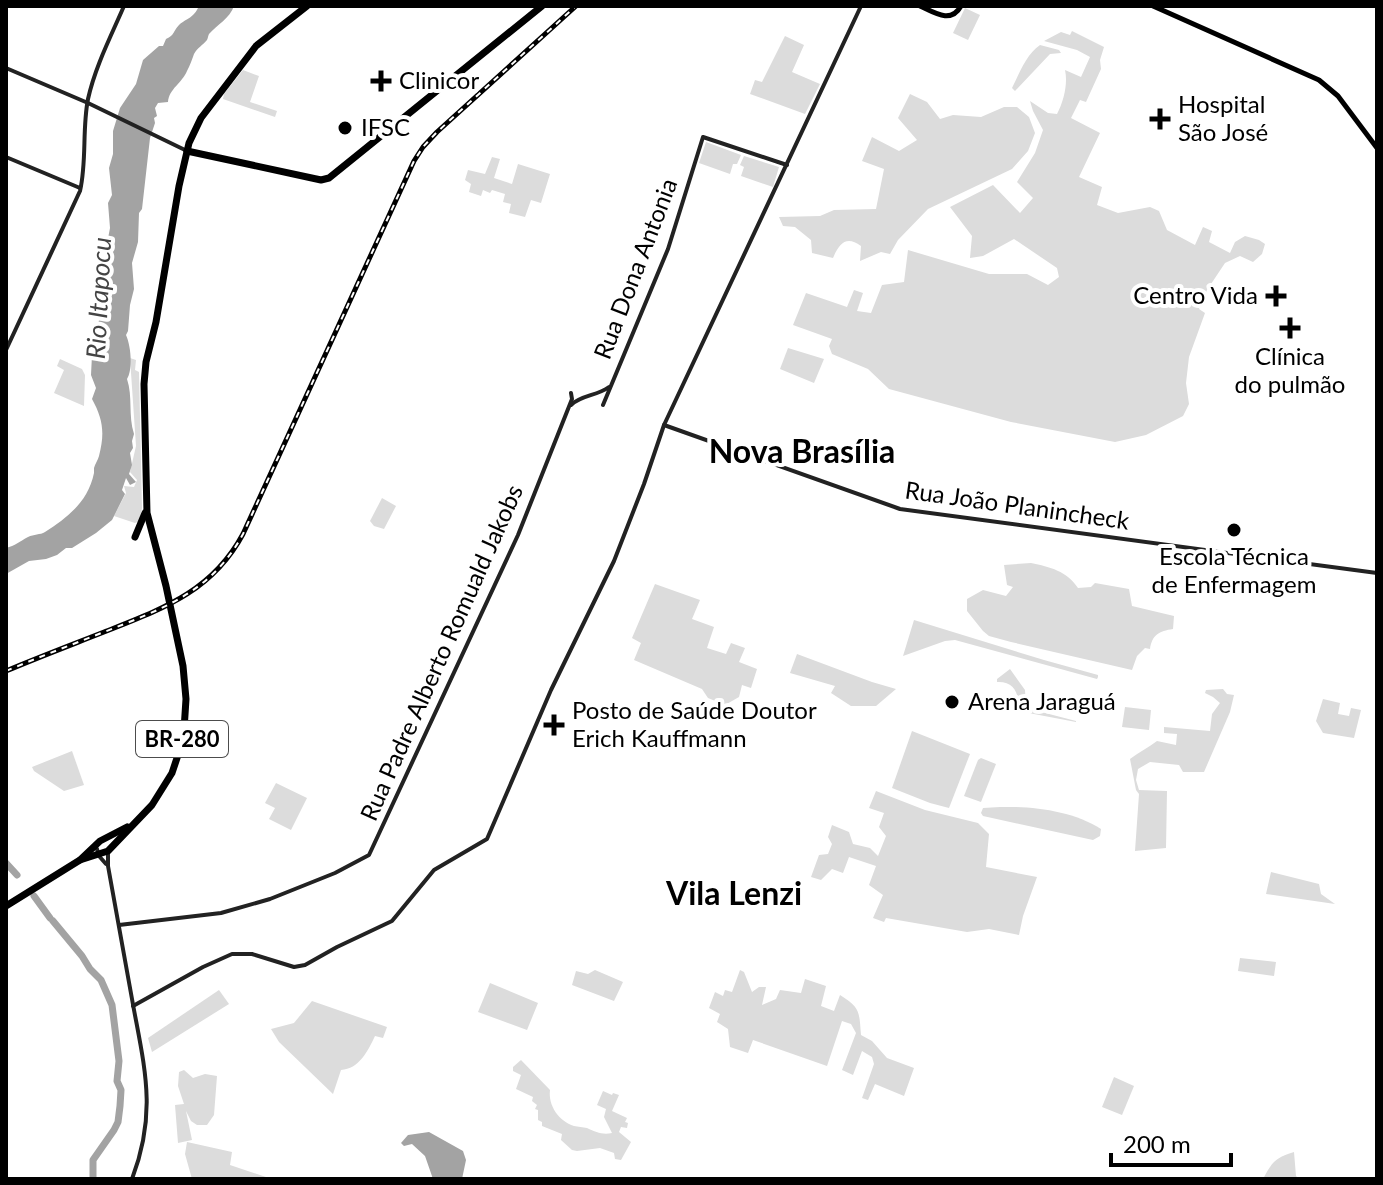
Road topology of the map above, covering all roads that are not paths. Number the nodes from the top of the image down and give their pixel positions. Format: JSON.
{"nodes":[{"id":1,"x":124,"y":6,"type":"edge"},
{"id":2,"x":307,"y":6,"type":"edge"},
{"id":3,"x":542,"y":6,"type":"edge"},
{"id":4,"x":861,"y":6,"type":"edge"},
{"id":5,"x":920,"y":6,"type":"edge"},
{"id":6,"x":1153,"y":6,"type":"edge"},
{"id":7,"x":960,"y":8,"type":"edge"},
{"id":8,"x":6,"y":68,"type":"edge"},
{"id":9,"x":88,"y":103,"type":"junction"},
{"id":10,"x":98,"y":108,"type":"junction"},
{"id":11,"x":86,"y":116,"type":"junction"},
{"id":12,"x":1377,"y":148,"type":"edge"},
{"id":13,"x":187,"y":151,"type":"junction"},
{"id":14,"x":6,"y":157,"type":"edge"},
{"id":15,"x":787,"y":165,"type":"junction"},
{"id":16,"x":78,"y":187,"type":"junction"},
{"id":17,"x":6,"y":350,"type":"edge"},
{"id":18,"x":611,"y":386,"type":"junction"},
{"id":19,"x":571,"y":393,"type":"dead end"},
{"id":20,"x":603,"y":405,"type":"dead end"},
{"id":21,"x":569,"y":407,"type":"junction"},
{"id":22,"x":664,"y":425,"type":"junction"},
{"id":23,"x":147,"y":507,"type":"junction"},
{"id":24,"x":155,"y":546,"type":"junction"},
{"id":25,"x":1377,"y":573,"type":"edge"},
{"id":26,"x":130,"y":825,"type":"junction"},
{"id":27,"x":102,"y":850,"type":"junction"},
{"id":28,"x":108,"y":866,"type":"junction"},
{"id":29,"x":6,"y":906,"type":"edge"},
{"id":30,"x":119,"y":925,"type":"junction"},
{"id":31,"x":130,"y":990,"type":"junction"},
{"id":32,"x":149,"y":997,"type":"junction"},
{"id":33,"x":133,"y":1006,"type":"junction"},
{"id":34,"x":132,"y":1179,"type":"edge"}],
"edges":[{"from":1,"to":9,"type":"main road"},
{"from":2,"to":13,"type":"highway"},
{"from":3,"to":13,"type":"highway"},
{"from":4,"to":15,"type":"main road"},
{"from":5,"to":7,"type":"main road"},
{"from":6,"to":12,"type":"main road"},
{"from":8,"to":9,"type":"main road"},
{"from":9,"to":10,"type":"main road"},
{"from":9,"to":11,"type":"main road"},
{"from":10,"to":11,"type":"main road"},
{"from":10,"to":13,"type":"main road"},
{"from":11,"to":16,"type":"main road"},
{"from":13,"to":23,"type":"highway"},
{"from":14,"to":16,"type":"main road"},
{"from":15,"to":18,"type":"main road","name":"Rua Dona Antonia"},
{"from":15,"to":22,"type":"main road"},
{"from":16,"to":17,"type":"main road"},
{"from":18,"to":20,"type":"main road"},
{"from":18,"to":21,"type":"main road","name":"Rua Dona Antonia"},
{"from":19,"to":21,"type":"main road","name":"Rua Padre Alberto Romuald Jakobs"},
{"from":21,"to":30,"type":"main road","name":"Rua Padre Alberto Romuald Jakobs"},
{"from":22,"to":25,"type":"main road","name":"Rua João Planincheck"},
{"from":22,"to":32,"type":"main road"},
{"from":23,"to":24,"type":"highway"},
{"from":23,"to":24,"type":"highway"},
{"from":24,"to":26,"type":"highway","number":"BR-280"},
{"from":26,"to":27,"type":"highway","number":"BR-280"},
{"from":26,"to":27,"type":"highway","number":"BR-280"},
{"from":27,"to":28,"type":"main road"},
{"from":27,"to":28,"type":"main road"},
{"from":27,"to":29,"type":"highway","number":"BR-280"},
{"from":28,"to":30,"type":"main road"},
{"from":30,"to":31,"type":"main road"},
{"from":31,"to":32,"type":"main road"},
{"from":31,"to":33,"type":"main road"},
{"from":32,"to":33,"type":"main road"},
{"from":33,"to":34,"type":"main road"}]}
